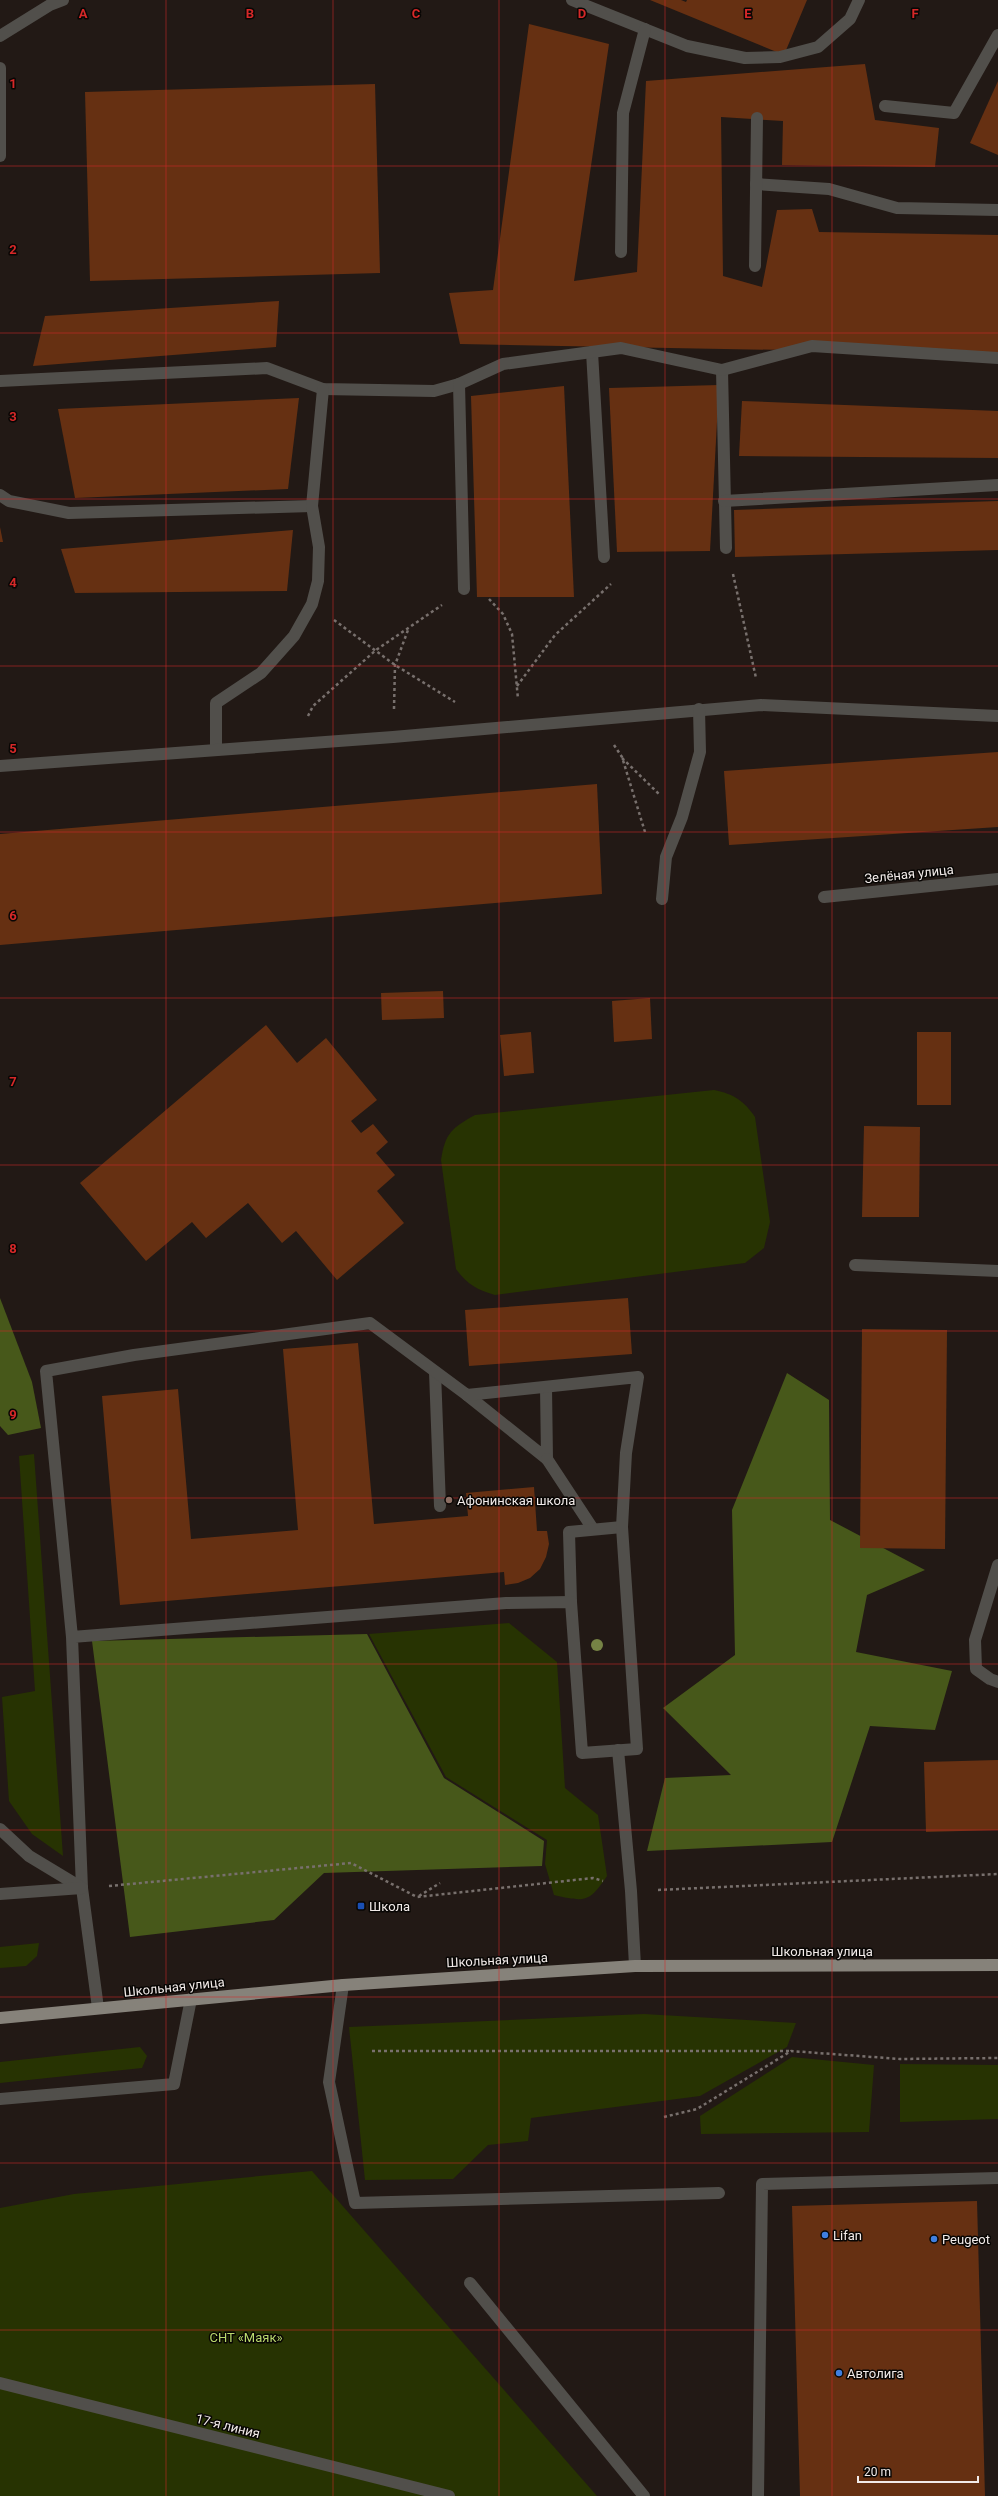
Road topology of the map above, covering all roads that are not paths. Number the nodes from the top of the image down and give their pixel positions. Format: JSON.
{"nodes":[{"id":1,"x":63,"y":0,"type":"edge"},
{"id":2,"x":572,"y":0,"type":"edge"},
{"id":3,"x":859,"y":0,"type":"edge"},
{"id":4,"x":645,"y":29,"type":"junction"},
{"id":5,"x":998,"y":35,"type":"edge"},
{"id":6,"x":0,"y":36,"type":"edge"},
{"id":7,"x":0,"y":68,"type":"edge"},
{"id":8,"x":885,"y":106,"type":"dead end"},
{"id":9,"x":757,"y":118,"type":"dead end"},
{"id":10,"x":0,"y":156,"type":"edge"},
{"id":11,"x":756,"y":184,"type":"junction"},
{"id":12,"x":998,"y":210,"type":"edge"},
{"id":13,"x":621,"y":252,"type":"dead end"},
{"id":14,"x":755,"y":266,"type":"dead end"},
{"id":15,"x":592,"y":352,"type":"junction"},
{"id":16,"x":998,"y":358,"type":"edge"},
{"id":17,"x":722,"y":370,"type":"junction"},
{"id":18,"x":5,"y":381,"type":"edge"},
{"id":19,"x":459,"y":384,"type":"junction"},
{"id":20,"x":323,"y":389,"type":"junction"},
{"id":21,"x":0,"y":391,"type":"edge"},
{"id":22,"x":998,"y":485,"type":"edge"},
{"id":23,"x":0,"y":495,"type":"edge"},
{"id":24,"x":724,"y":501,"type":"junction"},
{"id":25,"x":312,"y":506,"type":"junction"},
{"id":26,"x":726,"y":548,"type":"road end"},
{"id":27,"x":604,"y":557,"type":"road end"},
{"id":28,"x":464,"y":589,"type":"road end"},
{"id":29,"x":699,"y":709,"type":"junction"},
{"id":30,"x":998,"y":716,"type":"edge"},
{"id":31,"x":216,"y":750,"type":"junction"},
{"id":32,"x":0,"y":766,"type":"edge"},
{"id":33,"x":998,"y":879,"type":"edge"},
{"id":34,"x":824,"y":897,"type":"dead end"},
{"id":35,"x":662,"y":899,"type":"dead end"},
{"id":36,"x":855,"y":1265,"type":"dead end"},
{"id":37,"x":998,"y":1271,"type":"edge"},
{"id":38,"x":435,"y":1372,"type":"junction"},
{"id":39,"x":546,"y":1387,"type":"junction"},
{"id":40,"x":467,"y":1395,"type":"junction"},
{"id":41,"x":547,"y":1459,"type":"junction"},
{"id":42,"x":440,"y":1506,"type":"dead end"},
{"id":43,"x":622,"y":1526,"type":"junction"},
{"id":44,"x":593,"y":1530,"type":"junction"},
{"id":45,"x":998,"y":1565,"type":"edge"},
{"id":46,"x":571,"y":1602,"type":"junction"},
{"id":47,"x":72,"y":1637,"type":"junction"},
{"id":48,"x":998,"y":1682,"type":"edge"},
{"id":49,"x":618,"y":1750,"type":"junction"},
{"id":50,"x":0,"y":1829,"type":"edge"},
{"id":51,"x":82,"y":1888,"type":"junction"},
{"id":52,"x":0,"y":1894,"type":"edge"},
{"id":53,"x":998,"y":1965,"type":"edge"},
{"id":54,"x":635,"y":1966,"type":"junction"},
{"id":55,"x":343,"y":1984,"type":"junction"},
{"id":56,"x":192,"y":1999,"type":"junction"},
{"id":57,"x":98,"y":2008,"type":"junction"},
{"id":58,"x":0,"y":2018,"type":"edge"},
{"id":59,"x":0,"y":2099,"type":"edge"},
{"id":60,"x":998,"y":2178,"type":"edge"},
{"id":61,"x":719,"y":2193,"type":"dead end"},
{"id":62,"x":470,"y":2283,"type":"dead end"},
{"id":63,"x":0,"y":2383,"type":"edge"},
{"id":64,"x":449,"y":2496,"type":"edge"},
{"id":65,"x":644,"y":2496,"type":"edge"},
{"id":66,"x":758,"y":2496,"type":"edge"}],
"edges":[{"from":1,"to":6,"type":"street"},
{"from":2,"to":4,"type":"street"},
{"from":3,"to":4,"type":"street"},
{"from":4,"to":13,"type":"street"},
{"from":5,"to":8,"type":"street"},
{"from":7,"to":10,"type":"street"},
{"from":9,"to":11,"type":"street"},
{"from":11,"to":12,"type":"street"},
{"from":11,"to":14,"type":"street"},
{"from":15,"to":17,"type":"street"},
{"from":15,"to":19,"type":"street"},
{"from":15,"to":27,"type":"street"},
{"from":16,"to":17,"type":"street"},
{"from":17,"to":24,"type":"street"},
{"from":18,"to":20,"type":"street"},
{"from":18,"to":21,"type":"street"},
{"from":19,"to":20,"type":"street"},
{"from":19,"to":28,"type":"street"},
{"from":20,"to":25,"type":"street"},
{"from":22,"to":24,"type":"street"},
{"from":23,"to":25,"type":"street"},
{"from":24,"to":26,"type":"street"},
{"from":25,"to":31,"type":"street"},
{"from":29,"to":30,"type":"street"},
{"from":29,"to":31,"type":"street"},
{"from":29,"to":35,"type":"street"},
{"from":31,"to":32,"type":"street"},
{"from":33,"to":34,"type":"street","name":"Зелёная улица"},
{"from":36,"to":37,"type":"street"},
{"from":38,"to":40,"type":"street"},
{"from":38,"to":42,"type":"street"},
{"from":38,"to":47,"type":"street"},
{"from":39,"to":40,"type":"street"},
{"from":39,"to":41,"type":"street"},
{"from":39,"to":43,"type":"street"},
{"from":40,"to":41,"type":"street"},
{"from":41,"to":44,"type":"street"},
{"from":43,"to":44,"type":"street"},
{"from":43,"to":49,"type":"street"},
{"from":44,"to":46,"type":"street"},
{"from":45,"to":48,"type":"street"},
{"from":46,"to":47,"type":"street"},
{"from":46,"to":49,"type":"street"},
{"from":47,"to":51,"type":"street"},
{"from":49,"to":54,"type":"street"},
{"from":50,"to":51,"type":"street"},
{"from":51,"to":52,"type":"street"},
{"from":51,"to":57,"type":"street"},
{"from":53,"to":54,"type":"main road","name":"Школьная улица"},
{"from":54,"to":55,"type":"main road","name":"Школьная улица"},
{"from":55,"to":56,"type":"main road","name":"Школьная улица"},
{"from":55,"to":61,"type":"street"},
{"from":56,"to":57,"type":"main road","name":"Школьная улица"},
{"from":56,"to":59,"type":"street"},
{"from":57,"to":58,"type":"main road","name":"Школьная улица"},
{"from":60,"to":66,"type":"street"},
{"from":62,"to":65,"type":"street"},
{"from":63,"to":64,"type":"street","name":"17-я линия"}]}
